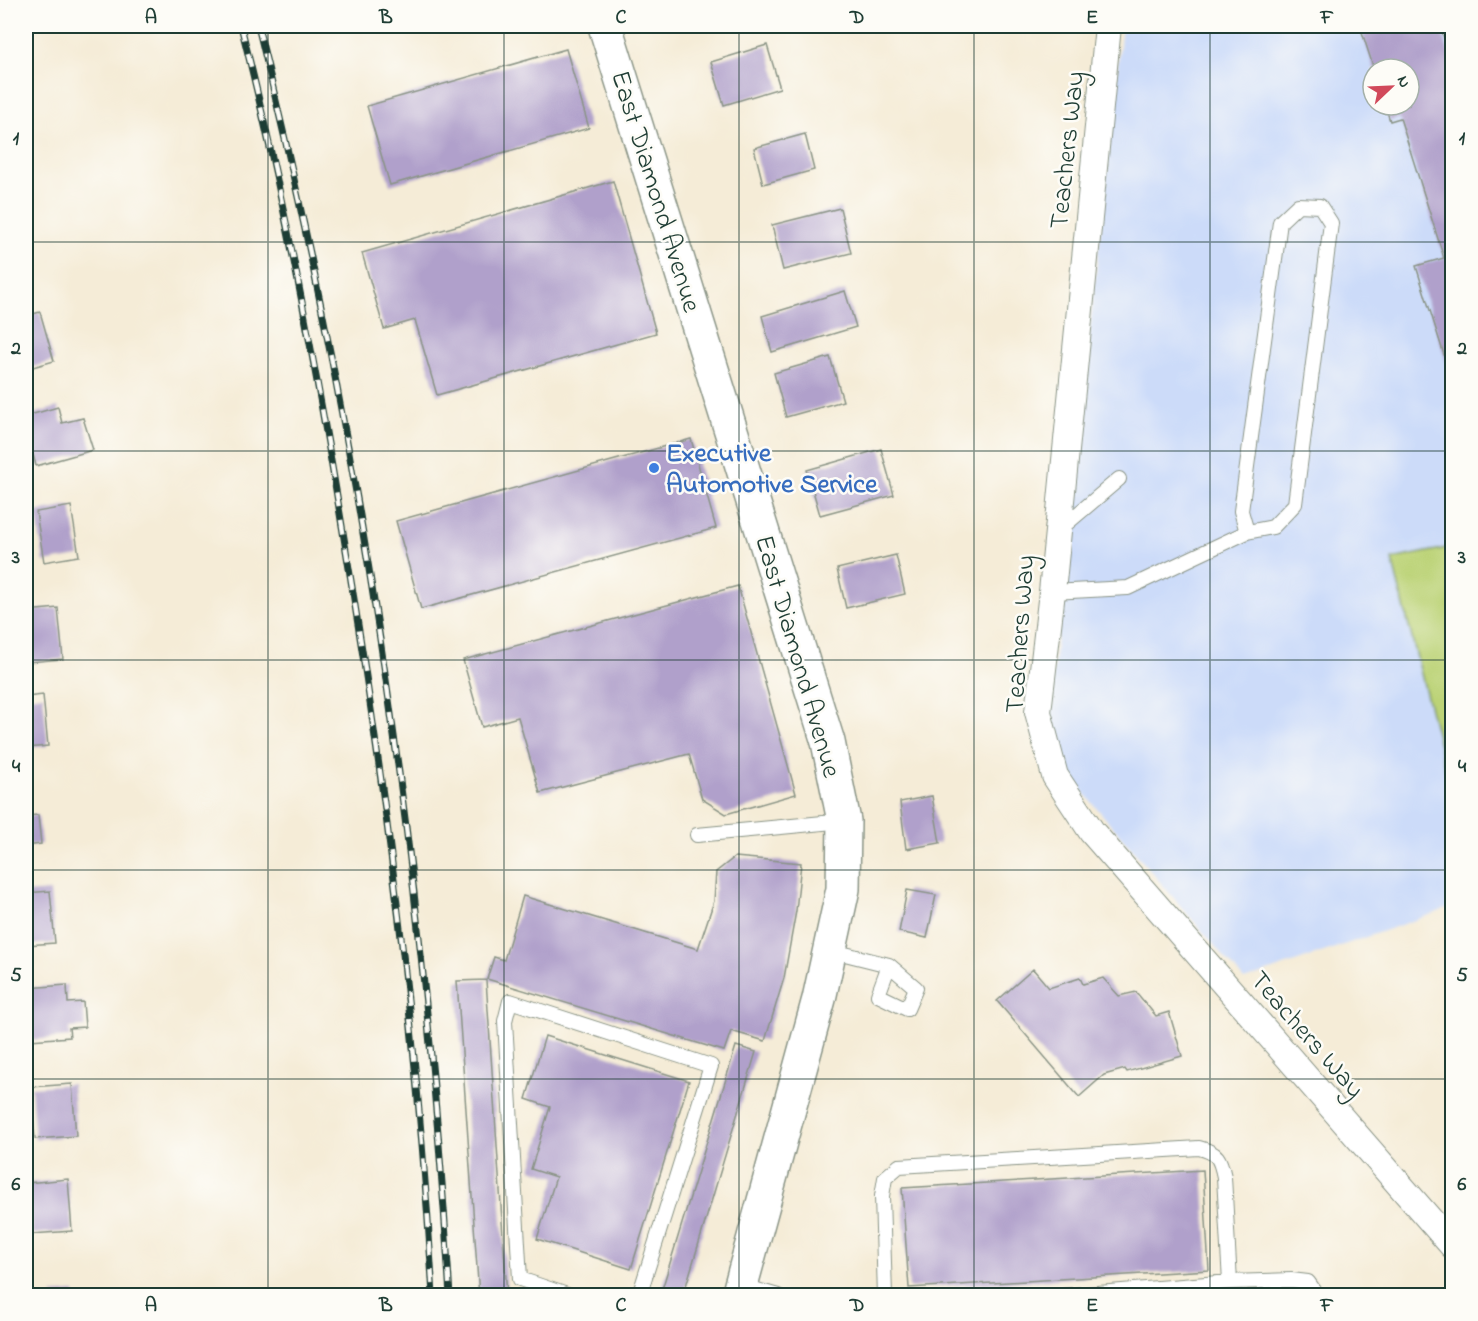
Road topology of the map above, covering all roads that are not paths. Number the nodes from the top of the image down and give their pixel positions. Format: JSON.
{"nodes":[{"id":1,"x":605,"y":26,"type":"edge"},
{"id":2,"x":1108,"y":26,"type":"edge"},
{"id":3,"x":1119,"y":479,"type":"dead end"},
{"id":4,"x":1058,"y":531,"type":"junction"},
{"id":5,"x":1247,"y":532,"type":"junction"},
{"id":6,"x":1052,"y":592,"type":"junction"},
{"id":7,"x":844,"y":821,"type":"junction"},
{"id":8,"x":698,"y":835,"type":"dead end"},
{"id":9,"x":829,"y":950,"type":"junction"},
{"id":10,"x":889,"y":965,"type":"dead end"},
{"id":11,"x":1452,"y":1245,"type":"edge"},
{"id":12,"x":1230,"y":1282,"type":"junction"},
{"id":13,"x":739,"y":1290,"type":"edge"},
{"id":14,"x":570,"y":1296,"type":"edge"},
{"id":15,"x":639,"y":1296,"type":"edge"},
{"id":16,"x":778,"y":1296,"type":"edge"},
{"id":17,"x":885,"y":1296,"type":"edge"},
{"id":18,"x":1062,"y":1296,"type":"edge"},
{"id":19,"x":1318,"y":1296,"type":"edge"}],
"edges":[{"from":1,"to":7,"type":"street","name":"East Diamond Avenue"},
{"from":2,"to":4,"type":"street","name":"Teachers Way"},
{"from":3,"to":4,"type":"lane"},
{"from":4,"to":6,"type":"street","name":"Teachers Way"},
{"from":5,"to":5,"type":"lane"},
{"from":5,"to":6,"type":"lane"},
{"from":6,"to":11,"type":"street","name":"Teachers Way"},
{"from":7,"to":8,"type":"lane"},
{"from":7,"to":9,"type":"street","name":"East Diamond Avenue"},
{"from":9,"to":10,"type":"lane"},
{"from":9,"to":13,"type":"street","name":"East Diamond Avenue"},
{"from":12,"to":17,"type":"lane"},
{"from":12,"to":18,"type":"lane"},
{"from":12,"to":19,"type":"lane"},
{"from":13,"to":16,"type":"lane"},
{"from":14,"to":15,"type":"lane"}]}
